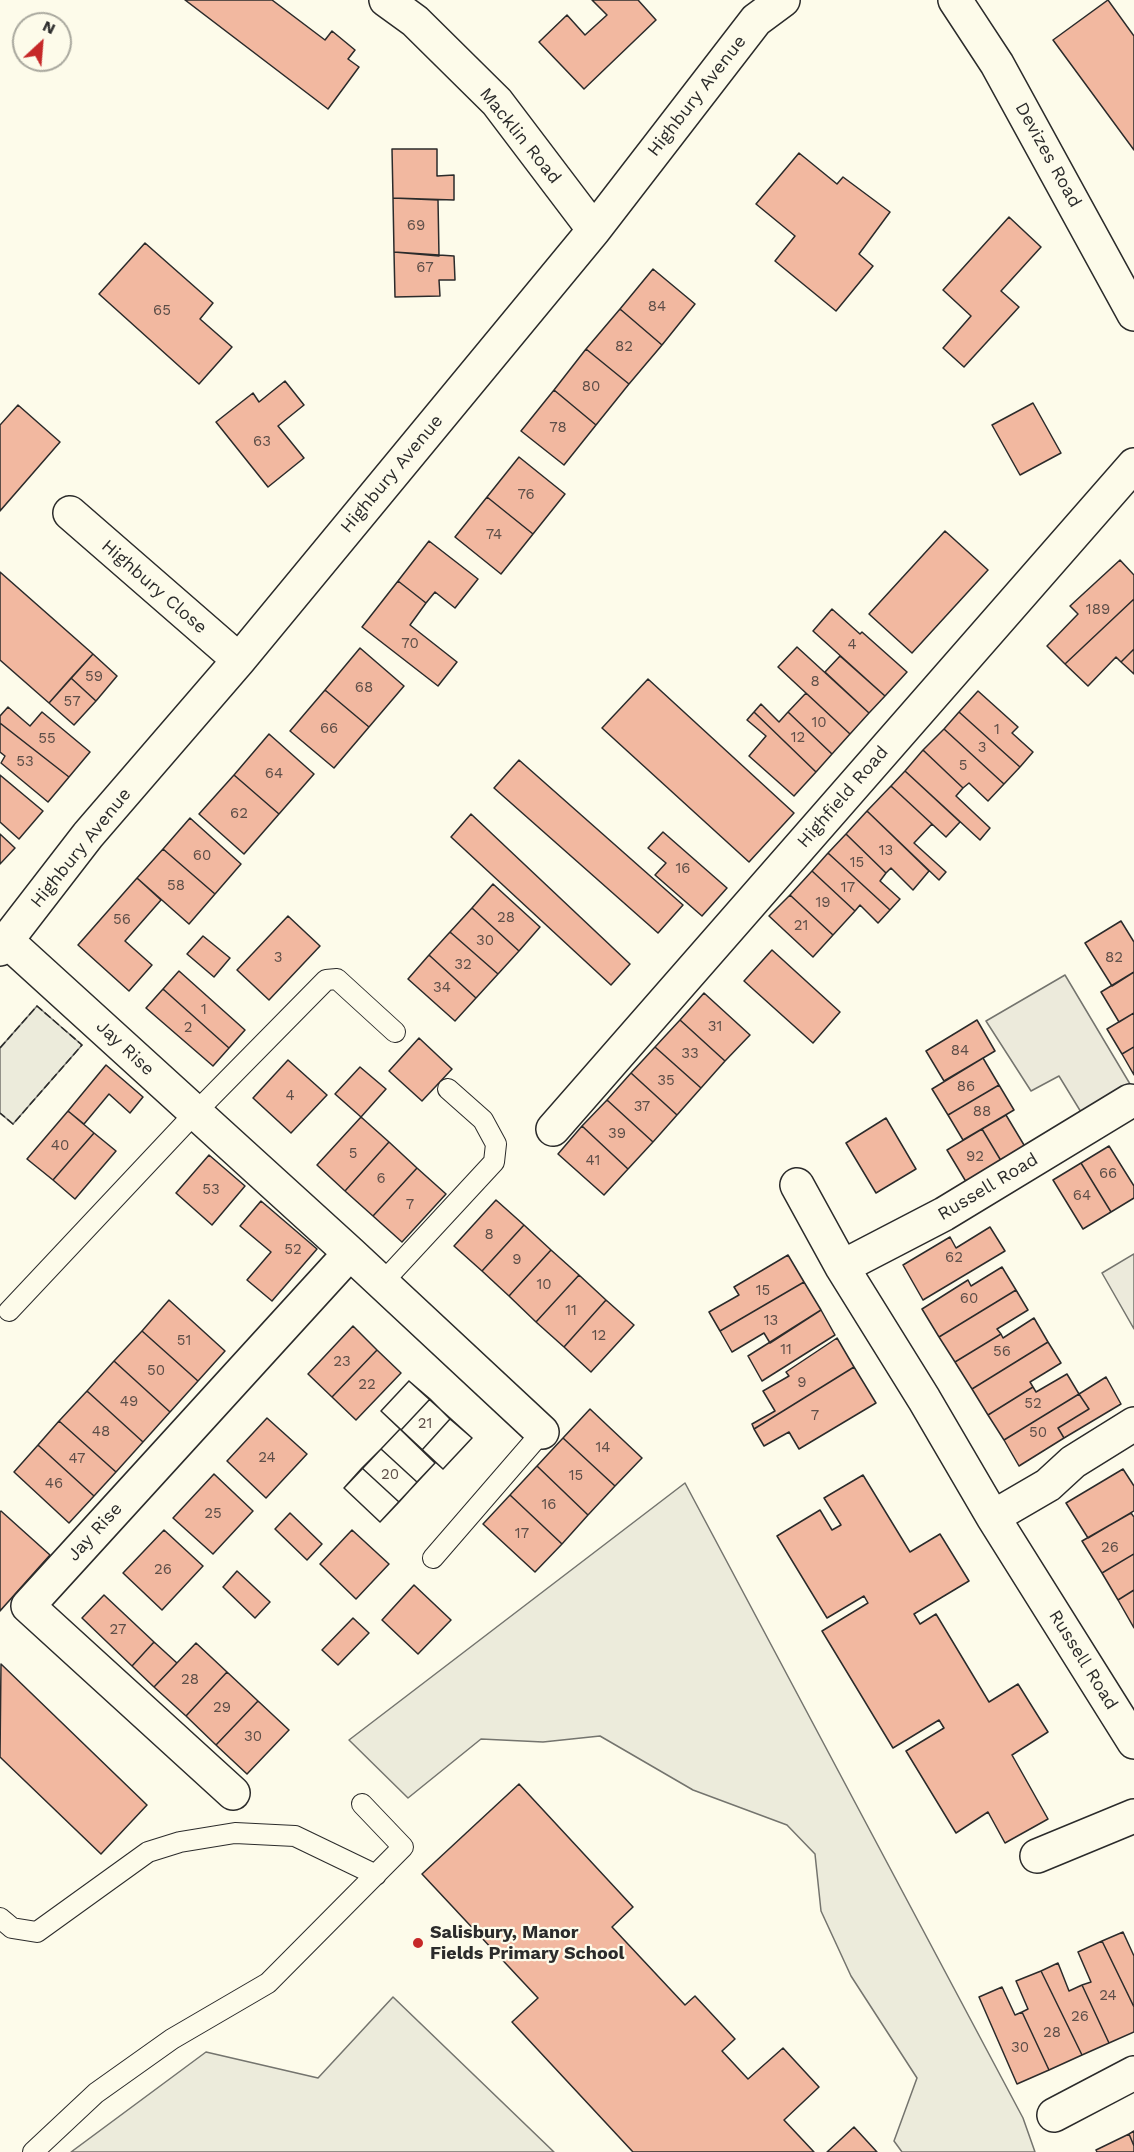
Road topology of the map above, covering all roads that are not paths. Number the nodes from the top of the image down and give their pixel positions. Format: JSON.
{"nodes":[{"id":1,"x":386,"y":0,"type":"edge"},
{"id":2,"x":783,"y":0,"type":"edge"},
{"id":3,"x":955,"y":0,"type":"edge"},
{"id":4,"x":747,"y":10,"type":"edge"},
{"id":5,"x":594,"y":230,"type":"junction"},
{"id":6,"x":1134,"y":314,"type":"edge"},
{"id":7,"x":1134,"y":465,"type":"edge"},
{"id":8,"x":70,"y":513,"type":"dead end"},
{"id":9,"x":239,"y":660,"type":"junction"},
{"id":10,"x":3,"y":945,"type":"edge"},
{"id":11,"x":395,"y":1032,"type":"dead end"},
{"id":12,"x":448,"y":1089,"type":"dead end"},
{"id":13,"x":1130,"y":1101,"type":"dead end"},
{"id":14,"x":195,"y":1113,"type":"junction"},
{"id":15,"x":553,"y":1129,"type":"dead end"},
{"id":16,"x":797,"y":1185,"type":"dead end"},
{"id":17,"x":350,"y":1253,"type":"junction"},
{"id":18,"x":842,"y":1267,"type":"junction"},
{"id":19,"x":382,"y":1283,"type":"junction"},
{"id":20,"x":9,"y":1311,"type":"dead end"},
{"id":21,"x":1134,"y":1424,"type":"edge"},
{"id":22,"x":542,"y":1432,"type":"joint"},
{"id":23,"x":993,"y":1517,"type":"junction"},
{"id":24,"x":433,"y":1558,"type":"dead end"},
{"id":25,"x":1134,"y":1742,"type":"edge"},
{"id":26,"x":233,"y":1793,"type":"dead end"},
{"id":27,"x":362,"y":1804,"type":"dead end"},
{"id":28,"x":1134,"y":1816,"type":"edge"},
{"id":29,"x":1037,"y":1856,"type":"dead end"},
{"id":30,"x":376,"y":1875,"type":"junction"},
{"id":31,"x":0,"y":1918,"type":"edge"},
{"id":32,"x":1134,"y":2073,"type":"edge"},
{"id":33,"x":1054,"y":2115,"type":"dead end"},
{"id":34,"x":33,"y":2152,"type":"edge"}],
"edges":[{"from":1,"to":5,"type":"street","name":"Macklin Road"},
{"from":2,"to":4,"type":"street","name":"Highbury Avenue"},
{"from":3,"to":6,"type":"street","name":"Devizes Road"},
{"from":4,"to":5,"type":"street","name":"Highbury Avenue"},
{"from":5,"to":9,"type":"street","name":"Highbury Avenue"},
{"from":7,"to":15,"type":"street","name":"Highfield Road"},
{"from":8,"to":9,"type":"street","name":"Highbury Close"},
{"from":9,"to":10,"type":"street","name":"Highbury Avenue"},
{"from":10,"to":14,"type":"street","name":"Jay Rise"},
{"from":11,"to":14,"type":"lane"},
{"from":12,"to":19,"type":"lane"},
{"from":13,"to":18,"type":"street","name":"Russell Road"},
{"from":14,"to":17,"type":"street","name":"Jay Rise"},
{"from":14,"to":20,"type":"lane"},
{"from":16,"to":18,"type":"street","name":"Russell Road"},
{"from":17,"to":19,"type":"street","name":"Jay Rise"},
{"from":17,"to":26,"type":"street","name":"Jay Rise"},
{"from":18,"to":23,"type":"street","name":"Russell Road"},
{"from":19,"to":22,"type":"street","name":"Jay Rise"},
{"from":21,"to":23,"type":"street"},
{"from":22,"to":24,"type":"lane","name":"Jay Rise"},
{"from":23,"to":25,"type":"street","name":"Russell Road"},
{"from":27,"to":30,"type":"lane"},
{"from":28,"to":29,"type":"street"},
{"from":30,"to":31,"type":"lane"},
{"from":30,"to":34,"type":"lane"},
{"from":32,"to":33,"type":"street"}]}
